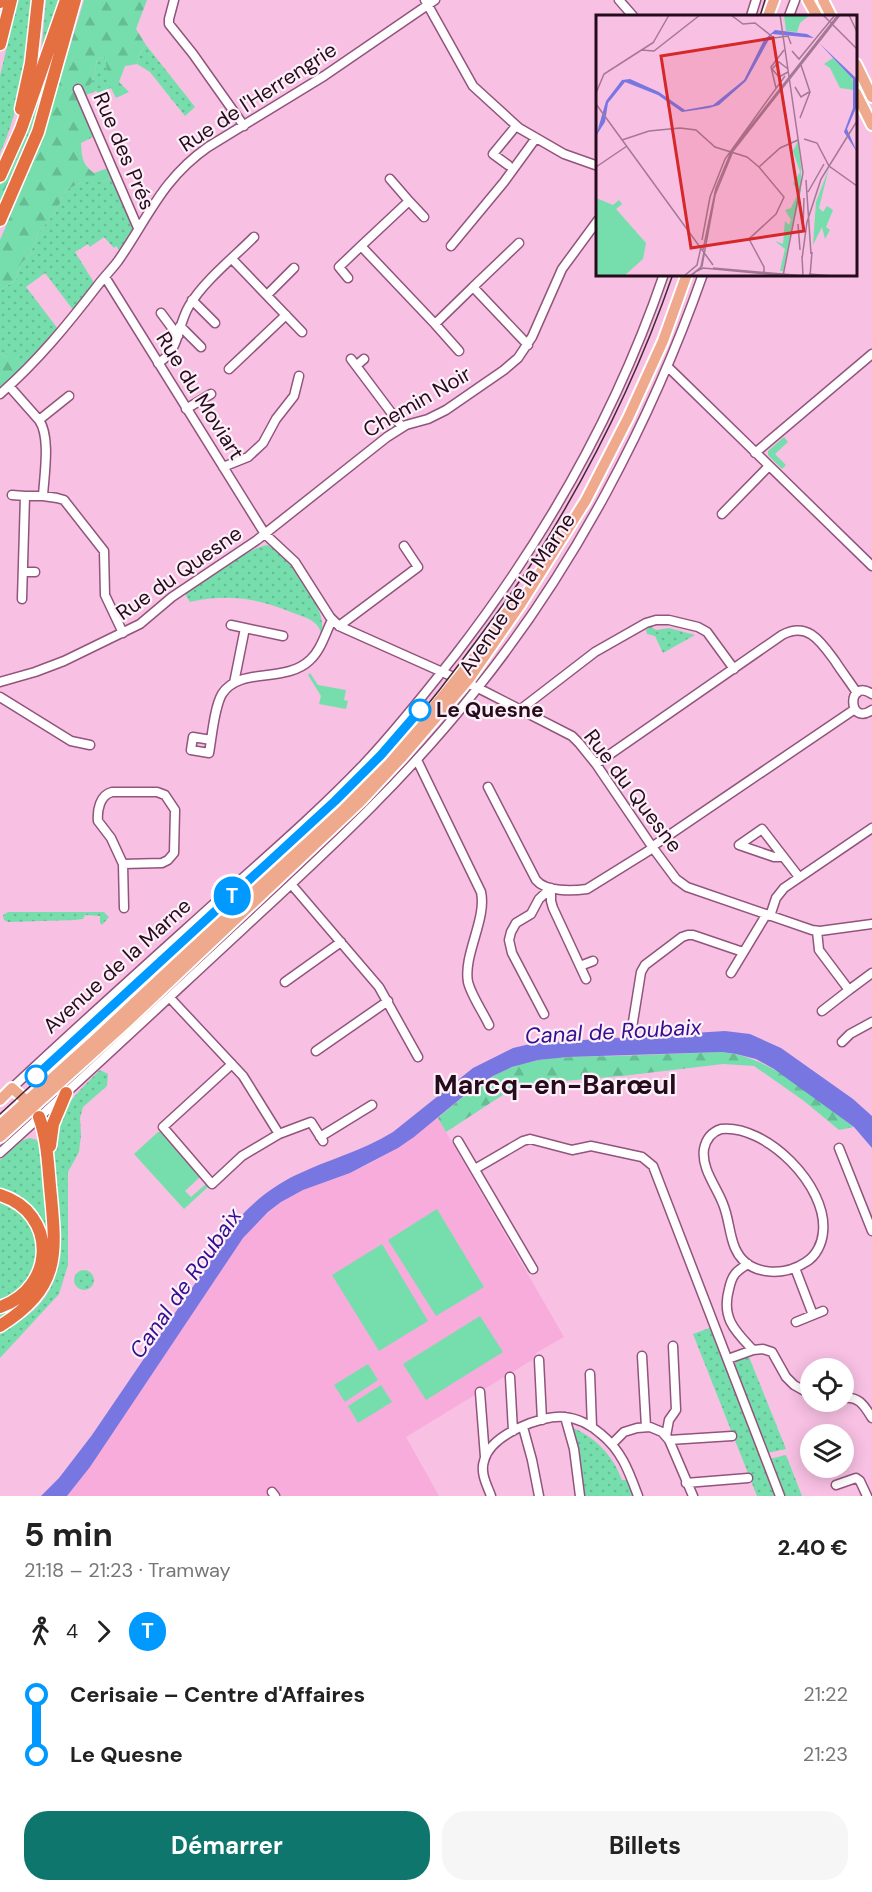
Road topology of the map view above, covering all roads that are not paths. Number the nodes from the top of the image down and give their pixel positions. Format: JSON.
{"nodes":[{"id":1,"x":11,"y":0,"type":"edge"},
{"id":2,"x":38,"y":0,"type":"edge"},
{"id":3,"x":66,"y":0,"type":"edge"},
{"id":4,"x":75,"y":0,"type":"edge"},
{"id":5,"x":174,"y":0,"type":"edge"},
{"id":6,"x":619,"y":0,"type":"edge"},
{"id":7,"x":756,"y":0,"type":"edge"},
{"id":8,"x":775,"y":0,"type":"edge"},
{"id":9,"x":795,"y":0,"type":"edge"},
{"id":10,"x":808,"y":0,"type":"edge"},
{"id":11,"x":429,"y":2,"type":"edge"},
{"id":12,"x":824,"y":2,"type":"edge"},
{"id":13,"x":815,"y":14,"type":"edge"},
{"id":14,"x":632,"y":15,"type":"edge"},
{"id":15,"x":751,"y":15,"type":"edge"},
{"id":16,"x":770,"y":15,"type":"edge"},
{"id":17,"x":789,"y":15,"type":"edge"},
{"id":18,"x":0,"y":44,"type":"edge"},
{"id":19,"x":857,"y":68,"type":"edge"},
{"id":20,"x":78,"y":89,"type":"dead end"},
{"id":21,"x":857,"y":97,"type":"edge"},
{"id":22,"x":872,"y":97,"type":"edge"},
{"id":23,"x":872,"y":125,"type":"edge"},
{"id":24,"x":244,"y":126,"type":"junction"},
{"id":25,"x":516,"y":126,"type":"junction"},
{"id":26,"x":536,"y":138,"type":"junction"},
{"id":27,"x":508,"y":165,"type":"dead end"},
{"id":28,"x":0,"y":166,"type":"edge"},
{"id":29,"x":596,"y":166,"type":"edge"},
{"id":30,"x":0,"y":176,"type":"edge"},
{"id":31,"x":390,"y":179,"type":"dead end"},
{"id":32,"x":409,"y":201,"type":"junction"},
{"id":33,"x":424,"y":217,"type":"dead end"},
{"id":34,"x":0,"y":220,"type":"edge"},
{"id":35,"x":596,"y":221,"type":"edge"},
{"id":36,"x":138,"y":228,"type":"junction"},
{"id":37,"x":254,"y":237,"type":"dead end"},
{"id":38,"x":519,"y":243,"type":"dead end"},
{"id":39,"x":361,"y":246,"type":"junction"},
{"id":40,"x":451,"y":246,"type":"dead end"},
{"id":41,"x":232,"y":259,"type":"junction"},
{"id":42,"x":294,"y":268,"type":"dead end"},
{"id":43,"x":663,"y":276,"type":"edge"},
{"id":44,"x":679,"y":276,"type":"edge"},
{"id":45,"x":686,"y":276,"type":"edge"},
{"id":46,"x":702,"y":276,"type":"edge"},
{"id":47,"x":105,"y":277,"type":"junction"},
{"id":48,"x":348,"y":278,"type":"dead end"},
{"id":49,"x":473,"y":287,"type":"junction"},
{"id":50,"x":267,"y":296,"type":"junction"},
{"id":51,"x":192,"y":300,"type":"junction"},
{"id":52,"x":161,"y":313,"type":"dead end"},
{"id":53,"x":286,"y":315,"type":"junction"},
{"id":54,"x":215,"y":323,"type":"dead end"},
{"id":55,"x":435,"y":324,"type":"junction"},
{"id":56,"x":180,"y":326,"type":"junction"},
{"id":57,"x":302,"y":332,"type":"dead end"},
{"id":58,"x":178,"y":336,"type":"junction"},
{"id":59,"x":528,"y":345,"type":"junction"},
{"id":60,"x":201,"y":347,"type":"dead end"},
{"id":61,"x":459,"y":351,"type":"dead end"},
{"id":62,"x":872,"y":354,"type":"edge"},
{"id":63,"x":357,"y":361,"type":"dead end"},
{"id":64,"x":158,"y":363,"type":"junction"},
{"id":65,"x":668,"y":367,"type":"junction"},
{"id":66,"x":229,"y":369,"type":"dead end"},
{"id":67,"x":299,"y":376,"type":"dead end"},
{"id":68,"x":9,"y":386,"type":"junction"},
{"id":69,"x":0,"y":394,"type":"edge"},
{"id":70,"x":211,"y":394,"type":"dead end"},
{"id":71,"x":69,"y":396,"type":"dead end"},
{"id":72,"x":186,"y":409,"type":"junction"},
{"id":73,"x":39,"y":420,"type":"junction"},
{"id":74,"x":402,"y":427,"type":"junction"},
{"id":75,"x":755,"y":453,"type":"junction"},
{"id":76,"x":769,"y":466,"type":"junction"},
{"id":77,"x":223,"y":467,"type":"junction"},
{"id":78,"x":12,"y":495,"type":"dead end"},
{"id":79,"x":25,"y":496,"type":"junction"},
{"id":80,"x":43,"y":496,"type":"junction"},
{"id":81,"x":722,"y":514,"type":"dead end"},
{"id":82,"x":265,"y":534,"type":"junction"},
{"id":83,"x":404,"y":546,"type":"dead end"},
{"id":84,"x":872,"y":566,"type":"edge"},
{"id":85,"x":22,"y":572,"type":"junction"},
{"id":86,"x":35,"y":572,"type":"dead end"},
{"id":87,"x":22,"y":598,"type":"dead end"},
{"id":88,"x":336,"y":623,"type":"junction"},
{"id":89,"x":231,"y":625,"type":"dead end"},
{"id":90,"x":245,"y":628,"type":"junction"},
{"id":91,"x":123,"y":633,"type":"junction"},
{"id":92,"x":283,"y":636,"type":"dead end"},
{"id":93,"x":734,"y":669,"type":"junction"},
{"id":94,"x":442,"y":673,"type":"junction"},
{"id":95,"x":461,"y":681,"type":"junction"},
{"id":96,"x":0,"y":682,"type":"edge"},
{"id":97,"x":234,"y":683,"type":"junction"},
{"id":98,"x":478,"y":688,"type":"junction"},
{"id":99,"x":857,"y":693,"type":"junction"},
{"id":100,"x":872,"y":694,"type":"edge"},
{"id":101,"x":0,"y":697,"type":"edge"},
{"id":102,"x":855,"y":709,"type":"junction"},
{"id":103,"x":521,"y":710,"type":"junction"},
{"id":104,"x":872,"y":711,"type":"edge"},
{"id":105,"x":212,"y":740,"type":"dead end"},
{"id":106,"x":90,"y":745,"type":"dead end"},
{"id":107,"x":417,"y":760,"type":"junction"},
{"id":108,"x":596,"y":764,"type":"junction"},
{"id":109,"x":488,"y":787,"type":"dead end"},
{"id":110,"x":872,"y":828,"type":"edge"},
{"id":111,"x":653,"y":847,"type":"junction"},
{"id":112,"x":782,"y":857,"type":"junction"},
{"id":113,"x":123,"y":864,"type":"junction"},
{"id":114,"x":799,"y":877,"type":"junction"},
{"id":115,"x":291,"y":884,"type":"junction"},
{"id":116,"x":551,"y":888,"type":"junction"},
{"id":117,"x":124,"y":908,"type":"dead end"},
{"id":118,"x":768,"y":916,"type":"junction"},
{"id":119,"x":872,"y":924,"type":"edge"},
{"id":120,"x":817,"y":931,"type":"junction"},
{"id":121,"x":341,"y":942,"type":"junction"},
{"id":122,"x":743,"y":952,"type":"junction"},
{"id":123,"x":593,"y":961,"type":"dead end"},
{"id":124,"x":580,"y":966,"type":"junction"},
{"id":125,"x":730,"y":973,"type":"dead end"},
{"id":126,"x":872,"y":973,"type":"edge"},
{"id":127,"x":586,"y":979,"type":"dead end"},
{"id":128,"x":285,"y":982,"type":"dead end"},
{"id":129,"x":849,"y":990,"type":"junction"},
{"id":130,"x":170,"y":998,"type":"junction"},
{"id":131,"x":388,"y":1001,"type":"junction"},
{"id":132,"x":822,"y":1011,"type":"dead end"},
{"id":133,"x":544,"y":1014,"type":"dead end"},
{"id":134,"x":872,"y":1022,"type":"edge"},
{"id":135,"x":489,"y":1025,"type":"dead end"},
{"id":136,"x":632,"y":1028,"type":"dead end"},
{"id":137,"x":842,"y":1042,"type":"dead end"},
{"id":138,"x":316,"y":1051,"type":"dead end"},
{"id":139,"x":418,"y":1057,"type":"dead end"},
{"id":140,"x":232,"y":1064,"type":"junction"},
{"id":141,"x":12,"y":1088,"type":"junction"},
{"id":142,"x":66,"y":1093,"type":"junction"},
{"id":143,"x":0,"y":1100,"type":"edge"},
{"id":144,"x":372,"y":1105,"type":"dead end"},
{"id":145,"x":33,"y":1108,"type":"junction"},
{"id":146,"x":0,"y":1125,"type":"edge"},
{"id":147,"x":279,"y":1134,"type":"junction"},
{"id":148,"x":0,"y":1137,"type":"edge"},
{"id":149,"x":458,"y":1141,"type":"dead end"},
{"id":150,"x":839,"y":1148,"type":"dead end"},
{"id":151,"x":0,"y":1153,"type":"edge"},
{"id":152,"x":49,"y":1168,"type":"junction"},
{"id":153,"x":475,"y":1169,"type":"junction"},
{"id":154,"x":0,"y":1195,"type":"edge"},
{"id":155,"x":872,"y":1231,"type":"edge"},
{"id":156,"x":748,"y":1264,"type":"junction"},
{"id":157,"x":795,"y":1268,"type":"junction"},
{"id":158,"x":533,"y":1269,"type":"dead end"},
{"id":159,"x":0,"y":1307,"type":"edge"},
{"id":160,"x":823,"y":1311,"type":"dead end"},
{"id":161,"x":813,"y":1315,"type":"junction"},
{"id":162,"x":796,"y":1322,"type":"dead end"},
{"id":163,"x":0,"y":1326,"type":"edge"},
{"id":164,"x":673,"y":1346,"type":"dead end"},
{"id":165,"x":753,"y":1350,"type":"junction"},
{"id":166,"x":642,"y":1356,"type":"dead end"},
{"id":167,"x":728,"y":1359,"type":"junction"},
{"id":168,"x":539,"y":1360,"type":"dead end"},
{"id":169,"x":590,"y":1374,"type":"dead end"},
{"id":170,"x":510,"y":1377,"type":"dead end"},
{"id":171,"x":800,"y":1389,"type":"edge"},
{"id":172,"x":480,"y":1392,"type":"dead end"},
{"id":173,"x":854,"y":1398,"type":"edge"},
{"id":174,"x":565,"y":1417,"type":"junction"},
{"id":175,"x":872,"y":1418,"type":"edge"},
{"id":176,"x":542,"y":1420,"type":"junction"},
{"id":177,"x":523,"y":1427,"type":"junction"},
{"id":178,"x":592,"y":1427,"type":"junction"},
{"id":179,"x":646,"y":1427,"type":"junction"},
{"id":180,"x":513,"y":1431,"type":"junction"},
{"id":181,"x":732,"y":1436,"type":"dead end"},
{"id":182,"x":668,"y":1438,"type":"junction"},
{"id":183,"x":612,"y":1444,"type":"junction"},
{"id":184,"x":485,"y":1457,"type":"junction"},
{"id":185,"x":748,"y":1478,"type":"dead end"},
{"id":186,"x":686,"y":1483,"type":"junction"},
{"id":187,"x":836,"y":1485,"type":"dead end"},
{"id":188,"x":491,"y":1496,"type":"edge"},
{"id":189,"x":539,"y":1496,"type":"edge"},
{"id":190,"x":580,"y":1496,"type":"edge"},
{"id":191,"x":638,"y":1496,"type":"edge"},
{"id":192,"x":693,"y":1496,"type":"edge"},
{"id":193,"x":780,"y":1496,"type":"edge"},
{"id":194,"x":867,"y":1496,"type":"edge"}],
"edges":[{"from":1,"to":18,"type":"highway"},
{"from":2,"to":28,"type":"highway"},
{"from":3,"to":30,"type":"highway"},
{"from":4,"to":34,"type":"highway"},
{"from":5,"to":24,"type":"street"},
{"from":6,"to":14,"type":"street"},
{"from":7,"to":15,"type":"street"},
{"from":8,"to":16,"type":"main road"},
{"from":9,"to":17,"type":"street"},
{"from":10,"to":13,"type":"main road"},
{"from":11,"to":24,"type":"street","name":"Rue de l'Herrengrie"},
{"from":11,"to":25,"type":"street"},
{"from":12,"to":13,"type":"street"},
{"from":19,"to":22,"type":"main road"},
{"from":20,"to":36,"type":"street","name":"Rue des Prés"},
{"from":21,"to":23,"type":"main road"},
{"from":24,"to":36,"type":"street","name":"Rue de l'Herrengrie"},
{"from":25,"to":26,"type":"street"},
{"from":25,"to":27,"type":"street"},
{"from":26,"to":29,"type":"street"},
{"from":26,"to":40,"type":"street"},
{"from":31,"to":32,"type":"street"},
{"from":32,"to":33,"type":"street"},
{"from":32,"to":39,"type":"street"},
{"from":35,"to":59,"type":"street","name":"Chemin Noir"},
{"from":36,"to":47,"type":"street","name":"Rue de l'Herrengrie"},
{"from":37,"to":41,"type":"street"},
{"from":38,"to":49,"type":"street"},
{"from":39,"to":48,"type":"street"},
{"from":39,"to":55,"type":"street"},
{"from":41,"to":50,"type":"street"},
{"from":41,"to":51,"type":"street"},
{"from":42,"to":50,"type":"street"},
{"from":43,"to":94,"type":"street","name":"Avenue de la Marne"},
{"from":44,"to":95,"type":"main road","name":"Avenue de la Marne"},
{"from":45,"to":95,"type":"main road","name":"Avenue de la Marne"},
{"from":46,"to":65,"type":"street","name":"Avenue de la Marne"},
{"from":47,"to":64,"type":"street","name":"Rue du Moviart"},
{"from":47,"to":68,"type":"street","name":"Rue de l'Herrengrie"},
{"from":49,"to":55,"type":"street"},
{"from":49,"to":59,"type":"street"},
{"from":50,"to":53,"type":"street"},
{"from":51,"to":54,"type":"street"},
{"from":51,"to":56,"type":"street"},
{"from":52,"to":58,"type":"street"},
{"from":53,"to":57,"type":"street"},
{"from":53,"to":66,"type":"street"},
{"from":55,"to":61,"type":"street"},
{"from":56,"to":58,"type":"street"},
{"from":56,"to":60,"type":"street"},
{"from":58,"to":64,"type":"street"},
{"from":59,"to":74,"type":"street","name":"Chemin Noir"},
{"from":62,"to":75,"type":"street"},
{"from":63,"to":74,"type":"street"},
{"from":64,"to":72,"type":"street","name":"Rue du Moviart"},
{"from":65,"to":75,"type":"street"},
{"from":65,"to":98,"type":"street","name":"Avenue de la Marne"},
{"from":67,"to":77,"type":"street"},
{"from":68,"to":69,"type":"street","name":"Rue de l'Herrengrie"},
{"from":68,"to":73,"type":"street"},
{"from":70,"to":72,"type":"street"},
{"from":71,"to":73,"type":"street"},
{"from":72,"to":77,"type":"street","name":"Rue du Moviart"},
{"from":73,"to":80,"type":"street"},
{"from":74,"to":82,"type":"street","name":"Chemin Noir"},
{"from":75,"to":76,"type":"street"},
{"from":76,"to":81,"type":"street"},
{"from":76,"to":84,"type":"street"},
{"from":77,"to":82,"type":"street","name":"Rue du Moviart"},
{"from":78,"to":79,"type":"street"},
{"from":79,"to":80,"type":"street"},
{"from":79,"to":85,"type":"street"},
{"from":80,"to":91,"type":"street"},
{"from":82,"to":88,"type":"street","name":"Rue du Quesne"},
{"from":82,"to":91,"type":"street","name":"Rue du Quesne"},
{"from":83,"to":88,"type":"street"},
{"from":85,"to":86,"type":"street"},
{"from":85,"to":87,"type":"street"},
{"from":88,"to":94,"type":"street","name":"Rue du Quesne"},
{"from":88,"to":97,"type":"street"},
{"from":89,"to":90,"type":"street"},
{"from":90,"to":92,"type":"street"},
{"from":90,"to":97,"type":"street"},
{"from":91,"to":96,"type":"street","name":"Rue du Quesne"},
{"from":93,"to":99,"type":"street"},
{"from":93,"to":103,"type":"street"},
{"from":93,"to":108,"type":"street"},
{"from":94,"to":95,"type":"street","name":"Rue du Quesne"},
{"from":94,"to":141,"type":"street","name":"Avenue de la Marne"},
{"from":95,"to":98,"type":"street","name":"Rue du Quesne"},
{"from":95,"to":145,"type":"main road","name":"Avenue de la Marne"},
{"from":97,"to":105,"type":"street"},
{"from":98,"to":103,"type":"street","name":"Rue du Quesne"},
{"from":98,"to":107,"type":"street","name":"Avenue de la Marne"},
{"from":99,"to":100,"type":"street"},
{"from":99,"to":102,"type":"street"},
{"from":101,"to":106,"type":"street"},
{"from":102,"to":104,"type":"street"},
{"from":102,"to":111,"type":"street"},
{"from":103,"to":108,"type":"street","name":"Rue du Quesne"},
{"from":107,"to":115,"type":"street","name":"Avenue de la Marne"},
{"from":107,"to":135,"type":"street"},
{"from":108,"to":111,"type":"street","name":"Rue du Quesne"},
{"from":109,"to":116,"type":"street"},
{"from":110,"to":114,"type":"street"},
{"from":111,"to":116,"type":"street"},
{"from":111,"to":118,"type":"street","name":"Rue du Quesne"},
{"from":112,"to":112,"type":"street"},
{"from":112,"to":114,"type":"street"},
{"from":113,"to":113,"type":"street"},
{"from":113,"to":117,"type":"street"},
{"from":114,"to":118,"type":"street"},
{"from":115,"to":121,"type":"street"},
{"from":115,"to":130,"type":"street","name":"Avenue de la Marne"},
{"from":116,"to":124,"type":"street"},
{"from":116,"to":133,"type":"street"},
{"from":118,"to":120,"type":"street","name":"Rue du Quesne"},
{"from":118,"to":122,"type":"street"},
{"from":119,"to":120,"type":"street","name":"Rue du Quesne"},
{"from":120,"to":129,"type":"street"},
{"from":121,"to":128,"type":"street"},
{"from":121,"to":131,"type":"street"},
{"from":122,"to":125,"type":"street"},
{"from":122,"to":136,"type":"street"},
{"from":123,"to":124,"type":"street"},
{"from":124,"to":127,"type":"street"},
{"from":126,"to":129,"type":"street"},
{"from":129,"to":132,"type":"street"},
{"from":130,"to":140,"type":"street"},
{"from":130,"to":142,"type":"street","name":"Avenue de la Marne"},
{"from":131,"to":138,"type":"street"},
{"from":131,"to":139,"type":"street"},
{"from":134,"to":137,"type":"street"},
{"from":140,"to":147,"type":"street"},
{"from":140,"to":147,"type":"street"},
{"from":141,"to":143,"type":"main road","name":"Avenue de la Marne"},
{"from":141,"to":145,"type":"main road"},
{"from":142,"to":145,"type":"street","name":"Avenue de la Marne"},
{"from":142,"to":152,"type":"highway"},
{"from":144,"to":147,"type":"street"},
{"from":145,"to":146,"type":"main road","name":"Avenue de la Marne"},
{"from":145,"to":148,"type":"main road","name":"Avenue de la Marne"},
{"from":145,"to":151,"type":"street","name":"Avenue de la Marne"},
{"from":145,"to":152,"type":"highway"},
{"from":149,"to":153,"type":"street"},
{"from":150,"to":155,"type":"street"},
{"from":152,"to":163,"type":"highway"},
{"from":153,"to":158,"type":"street"},
{"from":153,"to":167,"type":"street"},
{"from":154,"to":159,"type":"highway"},
{"from":156,"to":157,"type":"street"},
{"from":156,"to":157,"type":"street"},
{"from":156,"to":165,"type":"street"},
{"from":157,"to":161,"type":"street"},
{"from":160,"to":161,"type":"street"},
{"from":161,"to":162,"type":"street"},
{"from":164,"to":182,"type":"street"},
{"from":165,"to":167,"type":"street"},
{"from":165,"to":171,"type":"street"},
{"from":166,"to":179,"type":"street"},
{"from":167,"to":193,"type":"street"},
{"from":168,"to":176,"type":"street"},
{"from":169,"to":178,"type":"street"},
{"from":170,"to":180,"type":"street"},
{"from":172,"to":184,"type":"street"},
{"from":173,"to":175,"type":"street"},
{"from":174,"to":176,"type":"street"},
{"from":174,"to":178,"type":"street"},
{"from":174,"to":190,"type":"street"},
{"from":176,"to":177,"type":"street"},
{"from":177,"to":180,"type":"street"},
{"from":177,"to":189,"type":"street"},
{"from":178,"to":183,"type":"street"},
{"from":179,"to":182,"type":"street"},
{"from":179,"to":183,"type":"street"},
{"from":180,"to":184,"type":"street"},
{"from":181,"to":182,"type":"street"},
{"from":182,"to":186,"type":"street"},
{"from":183,"to":191,"type":"street"},
{"from":184,"to":188,"type":"street"},
{"from":185,"to":186,"type":"street"},
{"from":186,"to":192,"type":"street"},
{"from":187,"to":194,"type":"street"}]}
